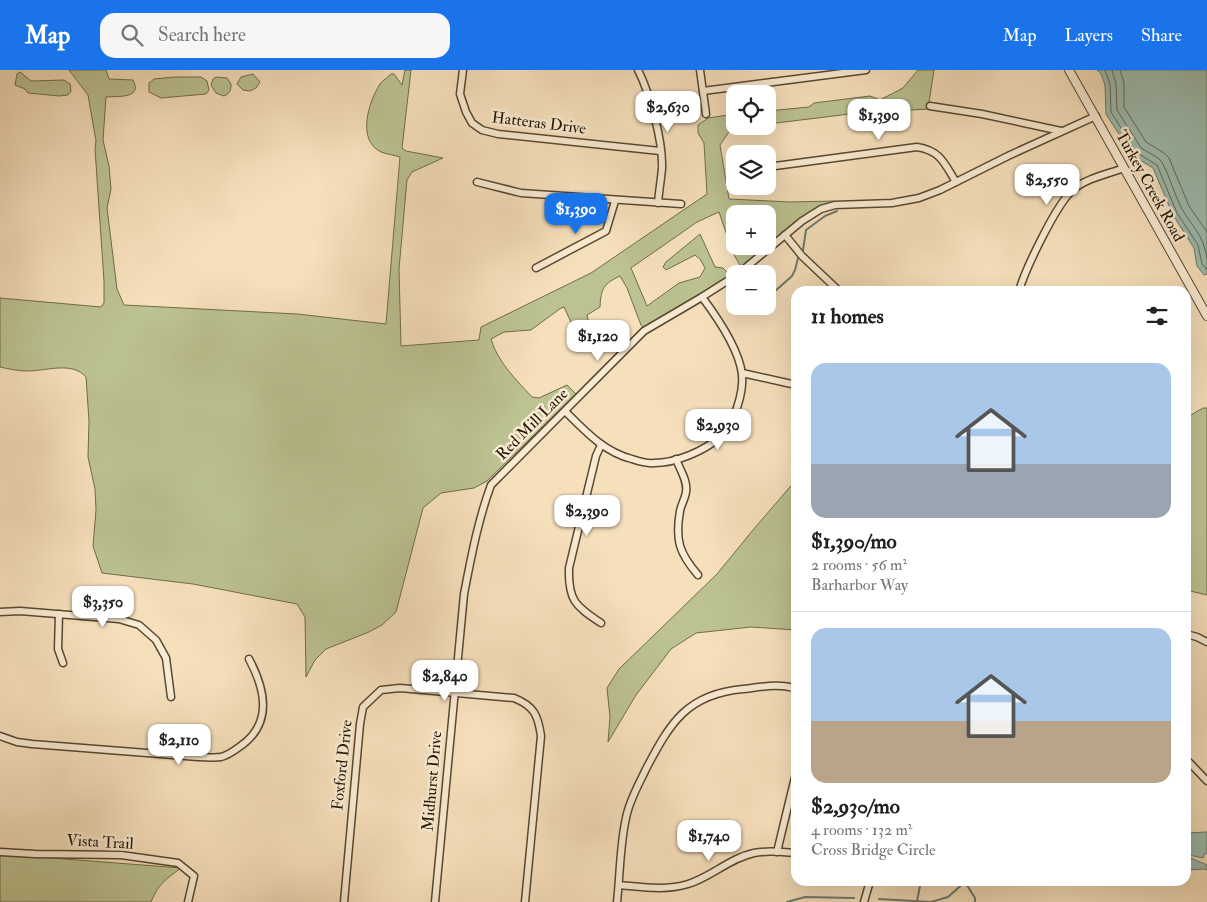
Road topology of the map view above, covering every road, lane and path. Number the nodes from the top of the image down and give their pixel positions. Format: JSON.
{"nodes":[{"id":1,"x":462,"y":70,"type":"edge"},
{"id":2,"x":638,"y":70,"type":"edge"},
{"id":3,"x":700,"y":70,"type":"edge"},
{"id":4,"x":866,"y":70,"type":"edge"},
{"id":5,"x":1069,"y":70,"type":"edge"},
{"id":6,"x":703,"y":91,"type":"junction"},
{"id":7,"x":930,"y":106,"type":"dead end"},
{"id":8,"x":706,"y":114,"type":"dead end"},
{"id":9,"x":1096,"y":116,"type":"junction"},
{"id":10,"x":1061,"y":131,"type":"junction"},
{"id":11,"x":660,"y":151,"type":"junction"},
{"id":12,"x":776,"y":166,"type":"edge"},
{"id":13,"x":1124,"y":168,"type":"junction"},
{"id":14,"x":477,"y":182,"type":"dead end"},
{"id":15,"x":956,"y":182,"type":"junction"},
{"id":16,"x":615,"y":200,"type":"junction"},
{"id":17,"x":658,"y":203,"type":"junction"},
{"id":18,"x":681,"y":204,"type":"dead end"},
{"id":19,"x":785,"y":236,"type":"junction"},
{"id":20,"x":749,"y":265,"type":"edge"},
{"id":21,"x":536,"y":268,"type":"dead end"},
{"id":22,"x":726,"y":281,"type":"edge"},
{"id":23,"x":834,"y":286,"type":"edge"},
{"id":24,"x":1021,"y":286,"type":"edge"},
{"id":25,"x":1190,"y":286,"type":"edge"},
{"id":26,"x":1191,"y":287,"type":"edge"},
{"id":27,"x":702,"y":297,"type":"junction"},
{"id":28,"x":1207,"y":316,"type":"edge"},
{"id":29,"x":742,"y":373,"type":"junction"},
{"id":30,"x":791,"y":383,"type":"edge"},
{"id":31,"x":565,"y":411,"type":"junction"},
{"id":32,"x":601,"y":445,"type":"junction"},
{"id":33,"x":676,"y":460,"type":"junction"},
{"id":34,"x":491,"y":486,"type":"joint"},
{"id":35,"x":698,"y":575,"type":"dead end"},
{"id":36,"x":0,"y":612,"type":"edge"},
{"id":37,"x":59,"y":614,"type":"junction"},
{"id":38,"x":601,"y":623,"type":"dead end"},
{"id":39,"x":1191,"y":635,"type":"edge"},
{"id":40,"x":1207,"y":642,"type":"edge"},
{"id":41,"x":249,"y":659,"type":"dead end"},
{"id":42,"x":63,"y":663,"type":"dead end"},
{"id":43,"x":791,"y":687,"type":"edge"},
{"id":44,"x":454,"y":692,"type":"junction"},
{"id":45,"x":171,"y":696,"type":"dead end"},
{"id":46,"x":0,"y":736,"type":"edge"},
{"id":47,"x":1191,"y":764,"type":"edge"},
{"id":48,"x":1207,"y":781,"type":"edge"},
{"id":49,"x":791,"y":794,"type":"edge"},
{"id":50,"x":0,"y":852,"type":"edge"},
{"id":51,"x":777,"y":852,"type":"junction"},
{"id":52,"x":791,"y":853,"type":"edge"},
{"id":53,"x":619,"y":885,"type":"junction"},
{"id":54,"x":869,"y":886,"type":"edge"},
{"id":55,"x":188,"y":902,"type":"edge"},
{"id":56,"x":344,"y":902,"type":"edge"},
{"id":57,"x":435,"y":902,"type":"edge"},
{"id":58,"x":525,"y":902,"type":"edge"},
{"id":59,"x":617,"y":902,"type":"edge"},
{"id":60,"x":864,"y":902,"type":"edge"}],
"edges":[{"from":1,"to":11,"type":"street","name":"Hatteras Drive"},
{"from":2,"to":11,"type":"street"},
{"from":3,"to":6,"type":"street"},
{"from":4,"to":6,"type":"street"},
{"from":5,"to":9,"type":"street","name":"Turkey Creek Road"},
{"from":6,"to":8,"type":"street"},
{"from":7,"to":10,"type":"street"},
{"from":9,"to":10,"type":"street","name":"Red Mill Lane"},
{"from":9,"to":13,"type":"street","name":"Turkey Creek Road"},
{"from":10,"to":15,"type":"street","name":"Red Mill Lane"},
{"from":11,"to":17,"type":"street"},
{"from":12,"to":15,"type":"street"},
{"from":13,"to":24,"type":"street"},
{"from":13,"to":25,"type":"street","name":"Turkey Creek Road"},
{"from":14,"to":16,"type":"street"},
{"from":15,"to":19,"type":"street","name":"Red Mill Lane"},
{"from":16,"to":17,"type":"street"},
{"from":16,"to":21,"type":"street"},
{"from":17,"to":18,"type":"street"},
{"from":19,"to":20,"type":"street","name":"Red Mill Lane"},
{"from":19,"to":23,"type":"street"},
{"from":22,"to":27,"type":"street","name":"Red Mill Lane"},
{"from":26,"to":28,"type":"street","name":"Turkey Creek Road"},
{"from":27,"to":29,"type":"street"},
{"from":27,"to":31,"type":"street","name":"Red Mill Lane"},
{"from":29,"to":30,"type":"street"},
{"from":29,"to":33,"type":"street"},
{"from":31,"to":32,"type":"street"},
{"from":31,"to":34,"type":"street","name":"Red Mill Lane"},
{"from":32,"to":33,"type":"street"},
{"from":32,"to":38,"type":"street"},
{"from":33,"to":35,"type":"street"},
{"from":34,"to":44,"type":"street","name":"Midhurst Drive"},
{"from":36,"to":37,"type":"street"},
{"from":37,"to":42,"type":"street"},
{"from":37,"to":45,"type":"street"},
{"from":39,"to":40,"type":"street"},
{"from":41,"to":46,"type":"street"},
{"from":43,"to":53,"type":"street"},
{"from":44,"to":56,"type":"street","name":"Foxford Drive"},
{"from":44,"to":57,"type":"street","name":"Midhurst Drive"},
{"from":44,"to":58,"type":"street","name":"Foxford Drive"},
{"from":47,"to":48,"type":"street"},
{"from":49,"to":51,"type":"street"},
{"from":50,"to":55,"type":"street","name":"Vista Trail"},
{"from":51,"to":52,"type":"street"},
{"from":51,"to":53,"type":"street"},
{"from":53,"to":59,"type":"street"},
{"from":54,"to":60,"type":"street"}]}
